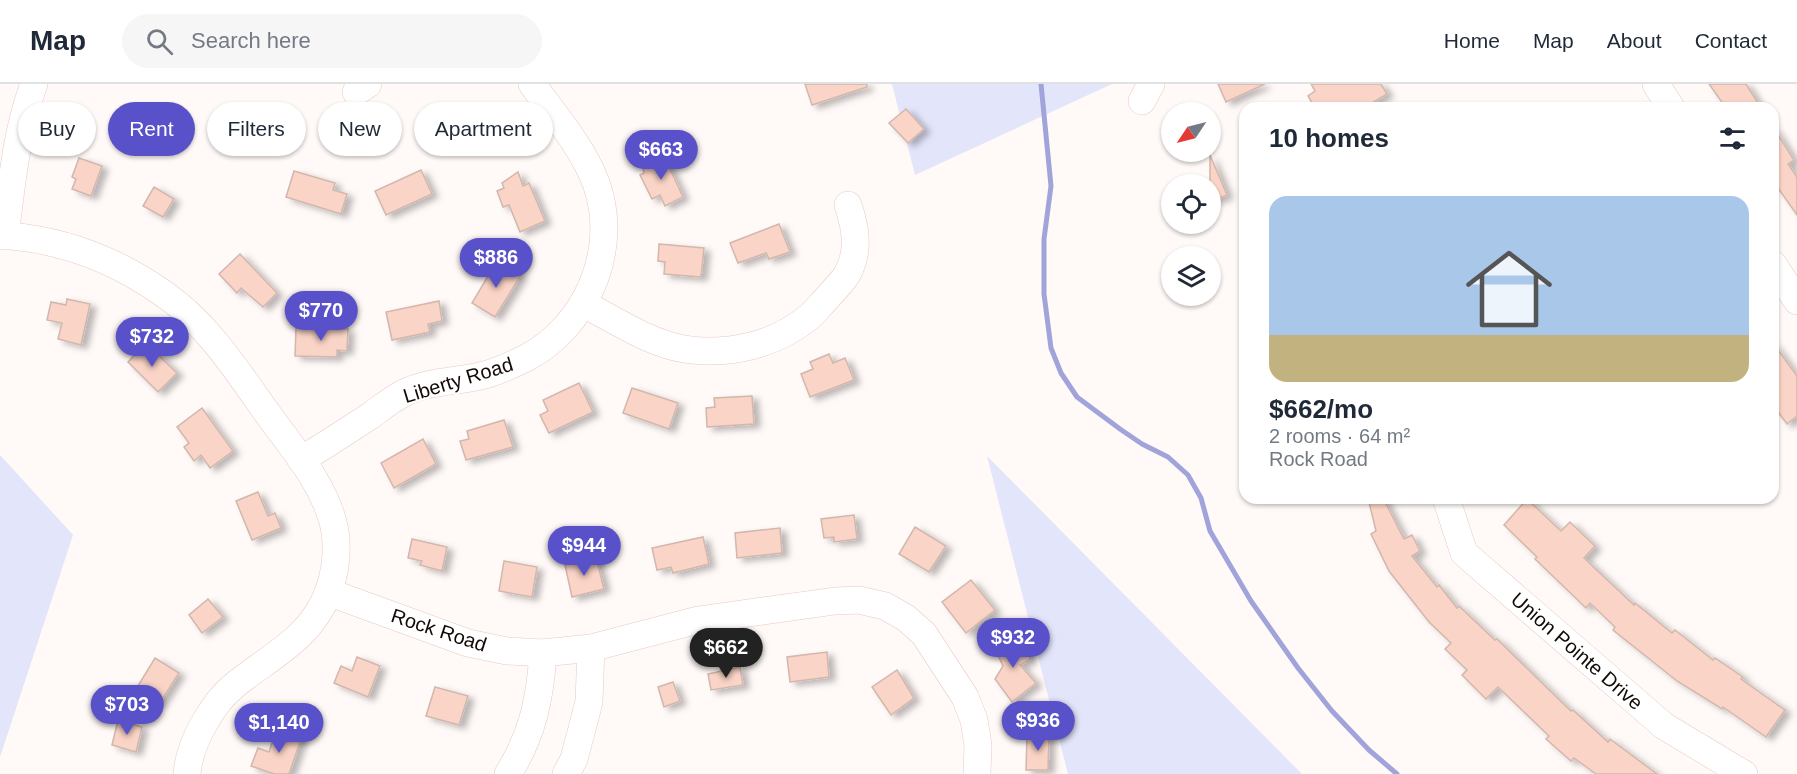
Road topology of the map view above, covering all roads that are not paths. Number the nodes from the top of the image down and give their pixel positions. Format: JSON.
{"nodes":[{"id":1,"x":34,"y":84,"type":"edge"},
{"id":2,"x":532,"y":84,"type":"edge"},
{"id":3,"x":1656,"y":84,"type":"edge"},
{"id":4,"x":1667,"y":102,"type":"edge"},
{"id":5,"x":848,"y":205,"type":"dead end"},
{"id":6,"x":3,"y":235,"type":"edge"},
{"id":7,"x":1779,"y":273,"type":"edge"},
{"id":8,"x":1797,"y":301,"type":"edge"},
{"id":9,"x":584,"y":304,"type":"junction"},
{"id":10,"x":301,"y":460,"type":"junction"},
{"id":11,"x":1448,"y":504,"type":"edge"},
{"id":12,"x":328,"y":592,"type":"junction"},
{"id":13,"x":591,"y":648,"type":"junction"},
{"id":14,"x":543,"y":653,"type":"junction"},
{"id":15,"x":187,"y":774,"type":"edge"},
{"id":16,"x":508,"y":774,"type":"edge"},
{"id":17,"x":566,"y":774,"type":"edge"},
{"id":18,"x":977,"y":774,"type":"edge"},
{"id":19,"x":1744,"y":774,"type":"edge"}],
"edges":[{"from":1,"to":6,"type":"street"},
{"from":2,"to":9,"type":"street","name":"Liberty Road"},
{"from":3,"to":4,"type":"street"},
{"from":5,"to":9,"type":"street"},
{"from":6,"to":10,"type":"street"},
{"from":7,"to":8,"type":"street"},
{"from":9,"to":10,"type":"street","name":"Liberty Road"},
{"from":10,"to":12,"type":"street"},
{"from":11,"to":19,"type":"street","name":"Union Pointe Drive"},
{"from":12,"to":14,"type":"street","name":"Rock Road"},
{"from":12,"to":15,"type":"street"},
{"from":13,"to":14,"type":"street","name":"Rock Road"},
{"from":13,"to":17,"type":"street"},
{"from":13,"to":18,"type":"street","name":"Rock Road"},
{"from":14,"to":16,"type":"street"}]}
